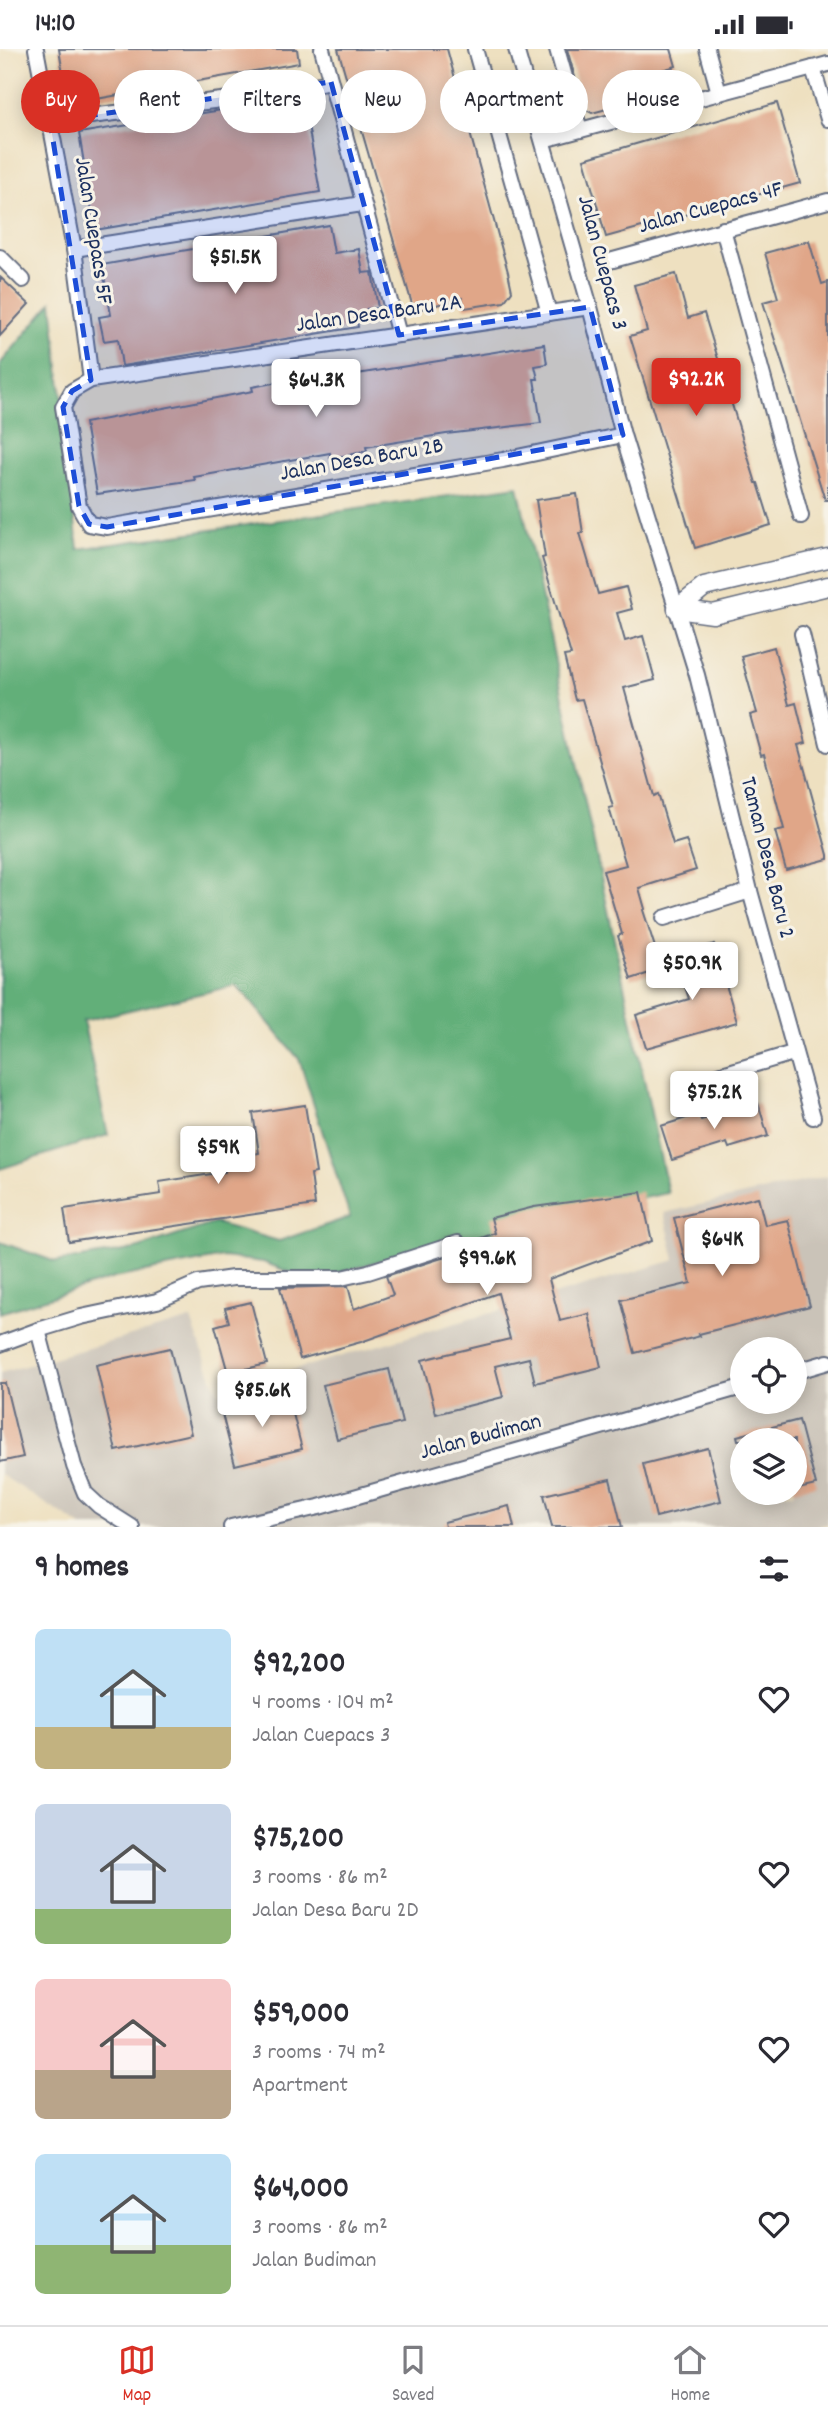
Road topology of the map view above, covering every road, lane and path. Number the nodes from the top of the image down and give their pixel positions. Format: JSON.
{"nodes":[{"id":1,"x":36,"y":49,"type":"edge"},
{"id":2,"x":322,"y":49,"type":"edge"},
{"id":3,"x":475,"y":49,"type":"edge"},
{"id":4,"x":516,"y":49,"type":"edge"},
{"id":5,"x":557,"y":49,"type":"edge"},
{"id":6,"x":707,"y":49,"type":"edge"},
{"id":7,"x":828,"y":64,"type":"edge"},
{"id":8,"x":813,"y":68,"type":"junction"},
{"id":9,"x":40,"y":70,"type":"edge"},
{"id":10,"x":563,"y":70,"type":"edge"},
{"id":11,"x":331,"y":82,"type":"junction"},
{"id":12,"x":719,"y":93,"type":"junction"},
{"id":13,"x":100,"y":115,"type":"edge"},
{"id":14,"x":828,"y":119,"type":"edge"},
{"id":15,"x":588,"y":128,"type":"edge"},
{"id":16,"x":52,"y":133,"type":"edge"},
{"id":17,"x":569,"y":133,"type":"edge"},
{"id":18,"x":544,"y":140,"type":"junction"},
{"id":19,"x":828,"y":201,"type":"edge"},
{"id":20,"x":362,"y":204,"type":"junction"},
{"id":21,"x":723,"y":229,"type":"junction"},
{"id":22,"x":74,"y":249,"type":"junction"},
{"id":23,"x":0,"y":257,"type":"edge"},
{"id":24,"x":606,"y":262,"type":"dead end"},
{"id":25,"x":23,"y":280,"type":"dead end"},
{"id":26,"x":590,"y":307,"type":"junction"},
{"id":27,"x":548,"y":313,"type":"junction"},
{"id":28,"x":400,"y":335,"type":"junction"},
{"id":29,"x":91,"y":380,"type":"junction"},
{"id":30,"x":623,"y":435,"type":"junction"},
{"id":31,"x":801,"y":516,"type":"dead end"},
{"id":32,"x":828,"y":558,"type":"edge"},
{"id":33,"x":828,"y":586,"type":"edge"},
{"id":34,"x":677,"y":609,"type":"junction"},
{"id":35,"x":802,"y":634,"type":"dead end"},
{"id":36,"x":828,"y":744,"type":"edge"},
{"id":37,"x":750,"y":891,"type":"junction"},
{"id":38,"x":664,"y":918,"type":"dead end"},
{"id":39,"x":793,"y":1053,"type":"junction"},
{"id":40,"x":692,"y":1083,"type":"dead end"},
{"id":41,"x":813,"y":1117,"type":"dead end"},
{"id":42,"x":458,"y":1243,"type":"dead end"},
{"id":43,"x":38,"y":1330,"type":"junction"},
{"id":44,"x":0,"y":1344,"type":"edge"},
{"id":45,"x":828,"y":1362,"type":"edge"},
{"id":46,"x":807,"y":1368,"type":"edge"},
{"id":47,"x":730,"y":1390,"type":"edge"},
{"id":48,"x":132,"y":1527,"type":"edge"},
{"id":49,"x":231,"y":1527,"type":"edge"}],
"edges":[{"from":1,"to":9,"type":"street","name":"Jalan Cuepacs 5F"},
{"from":2,"to":11,"type":"street"},
{"from":3,"to":27,"type":"street"},
{"from":4,"to":18,"type":"street","name":"Jalan Cuepacs 3"},
{"from":5,"to":10,"type":"street"},
{"from":6,"to":12,"type":"street"},
{"from":7,"to":8,"type":"street"},
{"from":8,"to":12,"type":"street"},
{"from":8,"to":14,"type":"street"},
{"from":11,"to":13,"type":"street"},
{"from":11,"to":20,"type":"street"},
{"from":12,"to":15,"type":"street"},
{"from":16,"to":22,"type":"street","name":"Jalan Cuepacs 5F"},
{"from":17,"to":18,"type":"street"},
{"from":18,"to":26,"type":"street","name":"Jalan Cuepacs 3"},
{"from":19,"to":21,"type":"street","name":"Jalan Cuepacs 4F"},
{"from":20,"to":22,"type":"street"},
{"from":20,"to":28,"type":"street"},
{"from":21,"to":24,"type":"street","name":"Jalan Cuepacs 4F"},
{"from":21,"to":31,"type":"street"},
{"from":22,"to":29,"type":"street","name":"Jalan Cuepacs 5F"},
{"from":23,"to":25,"type":"street"},
{"from":26,"to":27,"type":"street","name":"Jalan Desa Baru 2A"},
{"from":26,"to":30,"type":"street","name":"Jalan Cuepacs 3"},
{"from":27,"to":28,"type":"street","name":"Jalan Desa Baru 2A"},
{"from":28,"to":29,"type":"street","name":"Jalan Desa Baru 2A"},
{"from":29,"to":30,"type":"street","name":"Jalan Desa Baru 2B"},
{"from":30,"to":34,"type":"street","name":"Jalan Cuepacs 3"},
{"from":32,"to":34,"type":"street"},
{"from":33,"to":34,"type":"street"},
{"from":34,"to":37,"type":"street","name":"Taman Desa Baru 2"},
{"from":35,"to":36,"type":"street"},
{"from":37,"to":38,"type":"street"},
{"from":37,"to":39,"type":"street","name":"Taman Desa Baru 2"},
{"from":39,"to":40,"type":"street"},
{"from":39,"to":41,"type":"street","name":"Taman Desa Baru 2"},
{"from":42,"to":43,"type":"street"},
{"from":43,"to":44,"type":"street"},
{"from":43,"to":48,"type":"street"},
{"from":45,"to":46,"type":"street"},
{"from":47,"to":49,"type":"street","name":"Jalan Budiman"}]}
